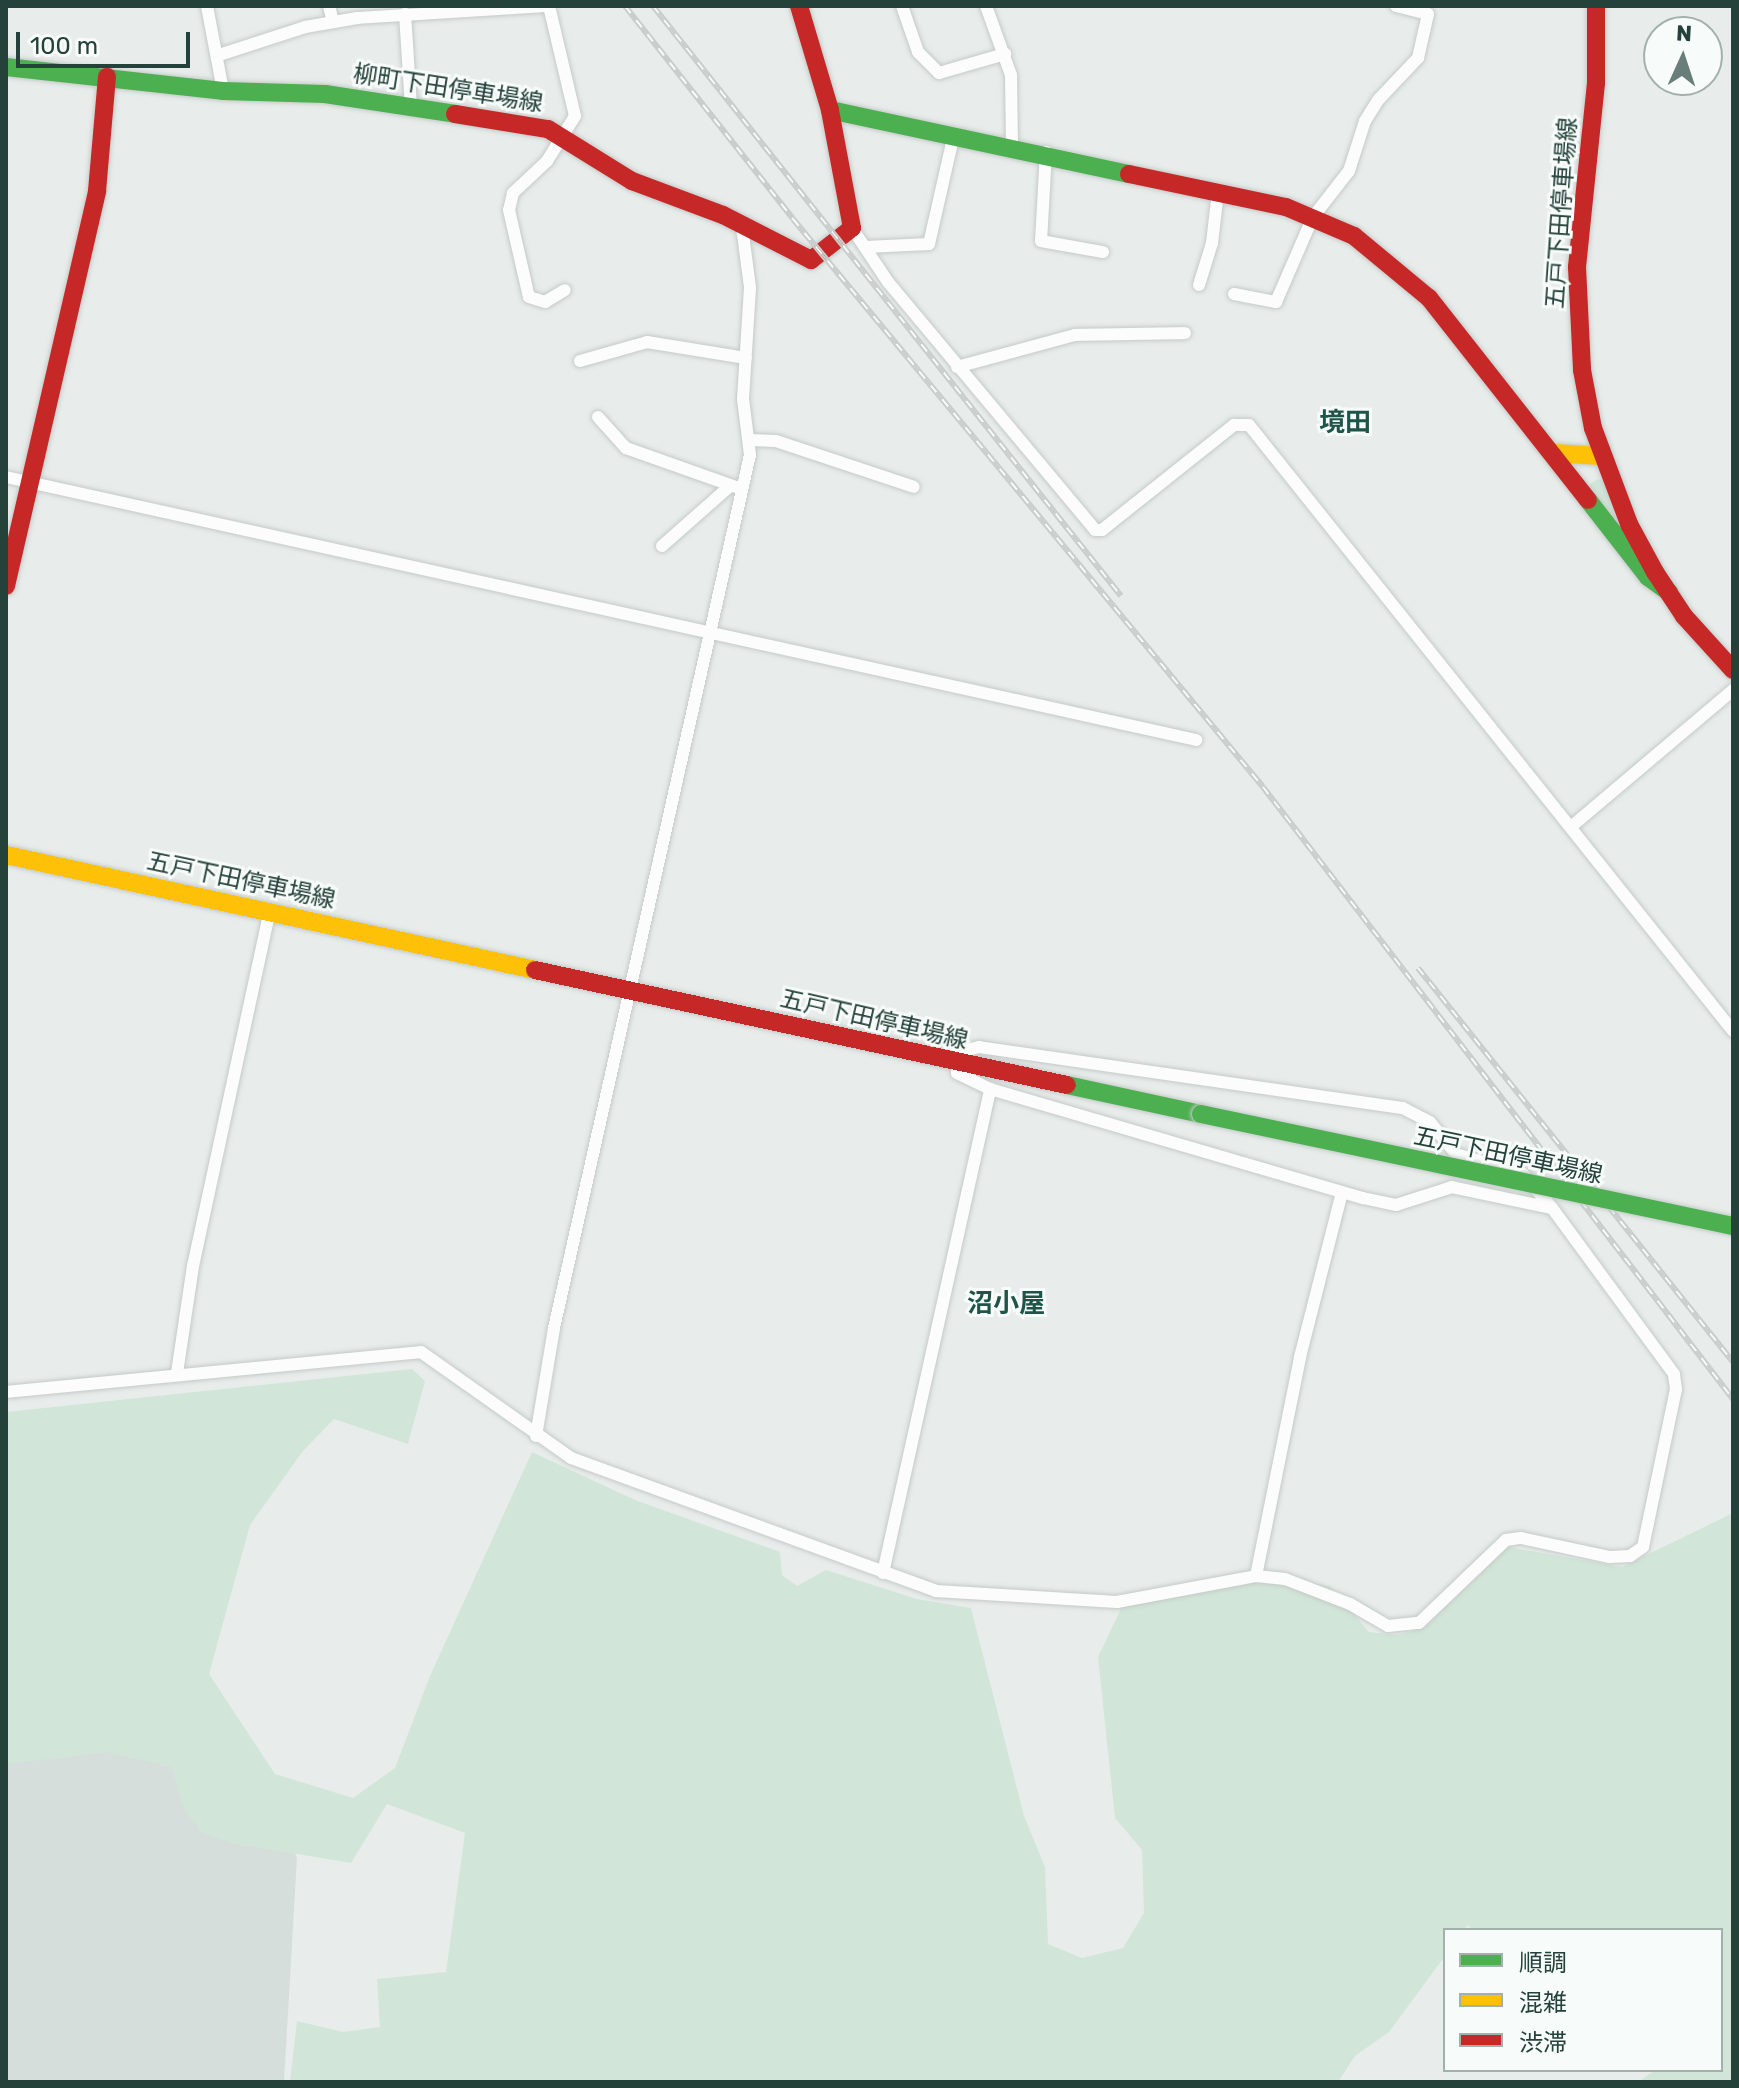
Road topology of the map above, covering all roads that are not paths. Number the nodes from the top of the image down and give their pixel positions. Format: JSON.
{"nodes":[{"id":1,"x":207,"y":6,"type":"edge"},
{"id":2,"x":329,"y":6,"type":"edge"},
{"id":3,"x":549,"y":6,"type":"edge"},
{"id":4,"x":799,"y":6,"type":"edge"},
{"id":5,"x":902,"y":6,"type":"edge"},
{"id":6,"x":986,"y":6,"type":"edge"},
{"id":7,"x":1396,"y":6,"type":"edge"},
{"id":8,"x":1596,"y":6,"type":"edge"},
{"id":9,"x":405,"y":14,"type":"junction"},
{"id":10,"x":333,"y":22,"type":"junction"},
{"id":11,"x":1005,"y":54,"type":"junction"},
{"id":12,"x":219,"y":55,"type":"junction"},
{"id":13,"x":6,"y":67,"type":"edge"},
{"id":14,"x":107,"y":76,"type":"junction"},
{"id":15,"x":223,"y":91,"type":"junction"},
{"id":16,"x":411,"y":106,"type":"junction"},
{"id":17,"x":830,"y":110,"type":"junction"},
{"id":18,"x":564,"y":135,"type":"junction"},
{"id":19,"x":953,"y":138,"type":"junction"},
{"id":20,"x":1012,"y":147,"type":"junction"},
{"id":21,"x":1046,"y":152,"type":"junction"},
{"id":22,"x":1218,"y":192,"type":"junction"},
{"id":23,"x":1313,"y":217,"type":"junction"},
{"id":24,"x":742,"y":227,"type":"junction"},
{"id":25,"x":852,"y":228,"type":"junction"},
{"id":26,"x":865,"y":247,"type":"junction"},
{"id":27,"x":1103,"y":252,"type":"dead end"},
{"id":28,"x":1199,"y":285,"type":"dead end"},
{"id":29,"x":565,"y":290,"type":"dead end"},
{"id":30,"x":1234,"y":294,"type":"dead end"},
{"id":31,"x":1185,"y":333,"type":"dead end"},
{"id":32,"x":746,"y":358,"type":"junction"},
{"id":33,"x":580,"y":361,"type":"dead end"},
{"id":34,"x":957,"y":367,"type":"junction"},
{"id":35,"x":598,"y":417,"type":"dead end"},
{"id":36,"x":749,"y":440,"type":"junction"},
{"id":37,"x":1554,"y":453,"type":"junction"},
{"id":38,"x":1601,"y":460,"type":"junction"},
{"id":39,"x":6,"y":477,"type":"edge"},
{"id":40,"x":1571,"y":478,"type":"junction"},
{"id":41,"x":28,"y":482,"type":"junction"},
{"id":42,"x":736,"y":487,"type":"junction"},
{"id":43,"x":914,"y":487,"type":"dead end"},
{"id":44,"x":662,"y":546,"type":"dead end"},
{"id":45,"x":6,"y":586,"type":"edge"},
{"id":46,"x":1669,"y":592,"type":"junction"},
{"id":47,"x":710,"y":634,"type":"junction"},
{"id":48,"x":1733,"y":670,"type":"edge"},
{"id":49,"x":1733,"y":690,"type":"edge"},
{"id":50,"x":1196,"y":740,"type":"dead end"},
{"id":51,"x":1572,"y":826,"type":"junction"},
{"id":52,"x":6,"y":855,"type":"edge"},
{"id":53,"x":270,"y":911,"type":"junction"},
{"id":54,"x":631,"y":990,"type":"junction"},
{"id":55,"x":1733,"y":1031,"type":"edge"},
{"id":56,"x":957,"y":1063,"type":"junction"},
{"id":57,"x":990,"y":1089,"type":"junction"},
{"id":58,"x":1342,"y":1192,"type":"junction"},
{"id":59,"x":1552,"y":1208,"type":"junction"},
{"id":60,"x":1733,"y":1226,"type":"edge"},
{"id":61,"x":177,"y":1373,"type":"junction"},
{"id":62,"x":6,"y":1392,"type":"edge"},
{"id":63,"x":536,"y":1436,"type":"junction"},
{"id":64,"x":883,"y":1573,"type":"junction"},
{"id":65,"x":1256,"y":1576,"type":"junction"}],
"edges":[{"from":1,"to":12,"type":"street"},
{"from":2,"to":10,"type":"street"},
{"from":3,"to":9,"type":"street"},
{"from":3,"to":18,"type":"street"},
{"from":4,"to":17,"type":"main road"},
{"from":5,"to":11,"type":"street"},
{"from":6,"to":11,"type":"street"},
{"from":7,"to":23,"type":"street"},
{"from":8,"to":38,"type":"main road","name":"五戸下田停車場線"},
{"from":9,"to":10,"type":"street"},
{"from":9,"to":16,"type":"street"},
{"from":10,"to":12,"type":"street"},
{"from":11,"to":20,"type":"street"},
{"from":12,"to":15,"type":"street"},
{"from":13,"to":14,"type":"main road","name":"柳町下田停車場線"},
{"from":14,"to":15,"type":"main road","name":"柳町下田停車場線"},
{"from":14,"to":41,"type":"main road"},
{"from":15,"to":16,"type":"main road","name":"柳町下田停車場線"},
{"from":16,"to":18,"type":"main road","name":"柳町下田停車場線"},
{"from":17,"to":19,"type":"main road"},
{"from":17,"to":25,"type":"main road"},
{"from":18,"to":24,"type":"main road","name":"柳町下田停車場線"},
{"from":18,"to":29,"type":"street"},
{"from":19,"to":20,"type":"main road"},
{"from":19,"to":26,"type":"street"},
{"from":20,"to":21,"type":"main road"},
{"from":21,"to":22,"type":"main road"},
{"from":21,"to":27,"type":"street"},
{"from":22,"to":23,"type":"main road"},
{"from":22,"to":28,"type":"street"},
{"from":23,"to":30,"type":"street"},
{"from":23,"to":37,"type":"main road"},
{"from":24,"to":25,"type":"main road","name":"柳町下田停車場線"},
{"from":24,"to":32,"type":"street"},
{"from":25,"to":26,"type":"street"},
{"from":26,"to":34,"type":"street"},
{"from":31,"to":34,"type":"street"},
{"from":32,"to":33,"type":"street"},
{"from":32,"to":36,"type":"street"},
{"from":34,"to":51,"type":"street"},
{"from":35,"to":42,"type":"street"},
{"from":36,"to":42,"type":"street"},
{"from":36,"to":43,"type":"street"},
{"from":37,"to":38,"type":"main road"},
{"from":37,"to":40,"type":"main road"},
{"from":38,"to":40,"type":"main road"},
{"from":38,"to":46,"type":"main road","name":"五戸下田停車場線"},
{"from":39,"to":41,"type":"street"},
{"from":40,"to":46,"type":"main road"},
{"from":41,"to":45,"type":"main road"},
{"from":41,"to":47,"type":"street"},
{"from":42,"to":44,"type":"street"},
{"from":42,"to":47,"type":"street"},
{"from":46,"to":48,"type":"main road","name":"五戸下田停車場線"},
{"from":47,"to":50,"type":"street"},
{"from":47,"to":54,"type":"street"},
{"from":49,"to":51,"type":"street"},
{"from":51,"to":55,"type":"street"},
{"from":52,"to":53,"type":"main road","name":"五戸下田停車場線"},
{"from":53,"to":54,"type":"main road","name":"五戸下田停車場線"},
{"from":53,"to":61,"type":"street"},
{"from":54,"to":56,"type":"main road","name":"五戸下田停車場線"},
{"from":54,"to":63,"type":"street"},
{"from":56,"to":57,"type":"street"},
{"from":56,"to":59,"type":"street"},
{"from":56,"to":60,"type":"main road","name":"五戸下田停車場線","bridge":true},
{"from":57,"to":58,"type":"street"},
{"from":57,"to":64,"type":"street"},
{"from":58,"to":59,"type":"street"},
{"from":58,"to":65,"type":"street"},
{"from":59,"to":65,"type":"street"},
{"from":61,"to":62,"type":"street"},
{"from":61,"to":63,"type":"street"},
{"from":63,"to":64,"type":"street"},
{"from":64,"to":65,"type":"street"}]}
